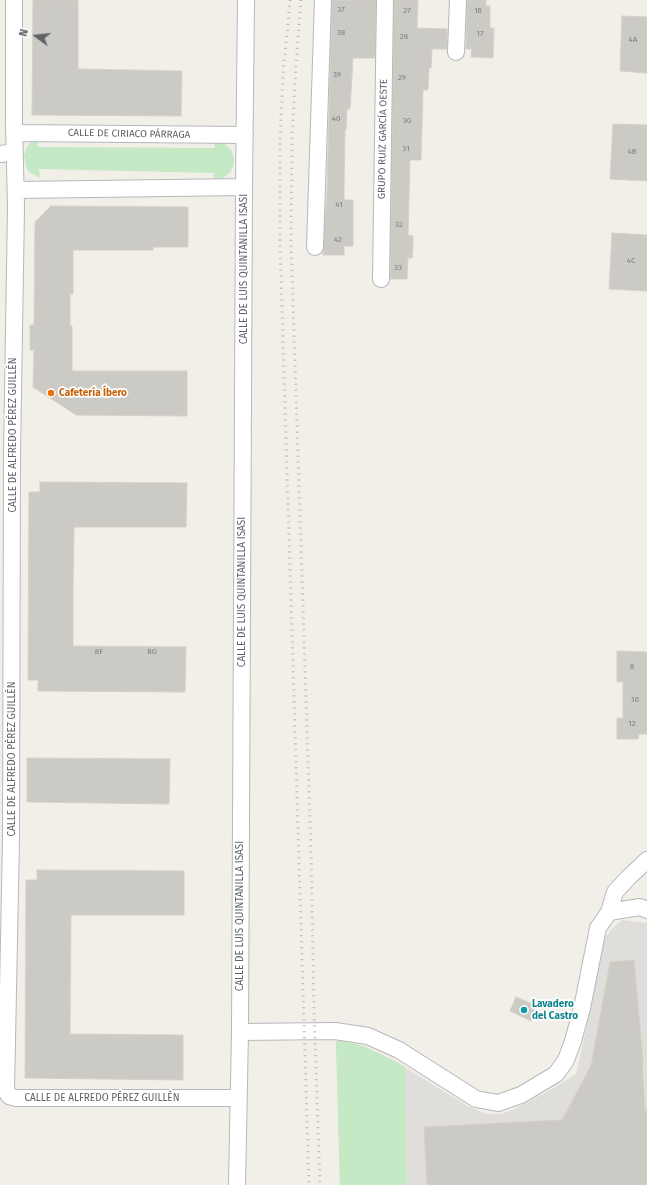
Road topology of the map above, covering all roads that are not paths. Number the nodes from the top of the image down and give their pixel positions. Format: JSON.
{"nodes":[{"id":1,"x":14,"y":0,"type":"edge"},
{"id":2,"x":246,"y":0,"type":"edge"},
{"id":3,"x":323,"y":0,"type":"edge"},
{"id":4,"x":385,"y":0,"type":"edge"},
{"id":5,"x":458,"y":0,"type":"edge"},
{"id":6,"x":456,"y":52,"type":"dead end"},
{"id":7,"x":14,"y":133,"type":"junction"},
{"id":8,"x":245,"y":136,"type":"junction"},
{"id":9,"x":7,"y":153,"type":"edge"},
{"id":10,"x":10,"y":181,"type":"edge"},
{"id":11,"x":244,"y":187,"type":"junction"},
{"id":12,"x":315,"y":247,"type":"dead end"},
{"id":13,"x":382,"y":279,"type":"dead end"},
{"id":14,"x":647,"y":860,"type":"edge"},
{"id":15,"x":643,"y":908,"type":"edge"},
{"id":16,"x":609,"y":912,"type":"junction"},
{"id":17,"x":240,"y":1032,"type":"junction"},
{"id":18,"x":239,"y":1098,"type":"junction"},
{"id":19,"x":237,"y":1185,"type":"edge"}],
"edges":[{"from":1,"to":7,"type":"street"},
{"from":2,"to":8,"type":"street","name":"CALLE DE LUIS QUINTANILLA ISASI"},
{"from":3,"to":12,"type":"street"},
{"from":4,"to":13,"type":"street","name":"GRUPO RUIZ GARCÍA OESTE"},
{"from":5,"to":6,"type":"street"},
{"from":7,"to":8,"type":"street","name":"CALLE DE CIRIACO PÁRRAGA"},
{"from":7,"to":9,"type":"street"},
{"from":8,"to":11,"type":"street","name":"CALLE DE LUIS QUINTANILLA ISASI"},
{"from":9,"to":10,"type":"street"},
{"from":10,"to":11,"type":"street"},
{"from":10,"to":18,"type":"street","name":"CALLE DE ALFREDO PÉREZ GUILLÉN"},
{"from":11,"to":17,"type":"street","name":"CALLE DE LUIS QUINTANILLA ISASI"},
{"from":14,"to":16,"type":"street"},
{"from":15,"to":16,"type":"street"},
{"from":16,"to":17,"type":"street"},
{"from":17,"to":18,"type":"street","name":"CALLE DE LUIS QUINTANILLA ISASI"},
{"from":18,"to":19,"type":"street","name":"CALLE DE LUIS QUINTANILLA ISASI"}]}
